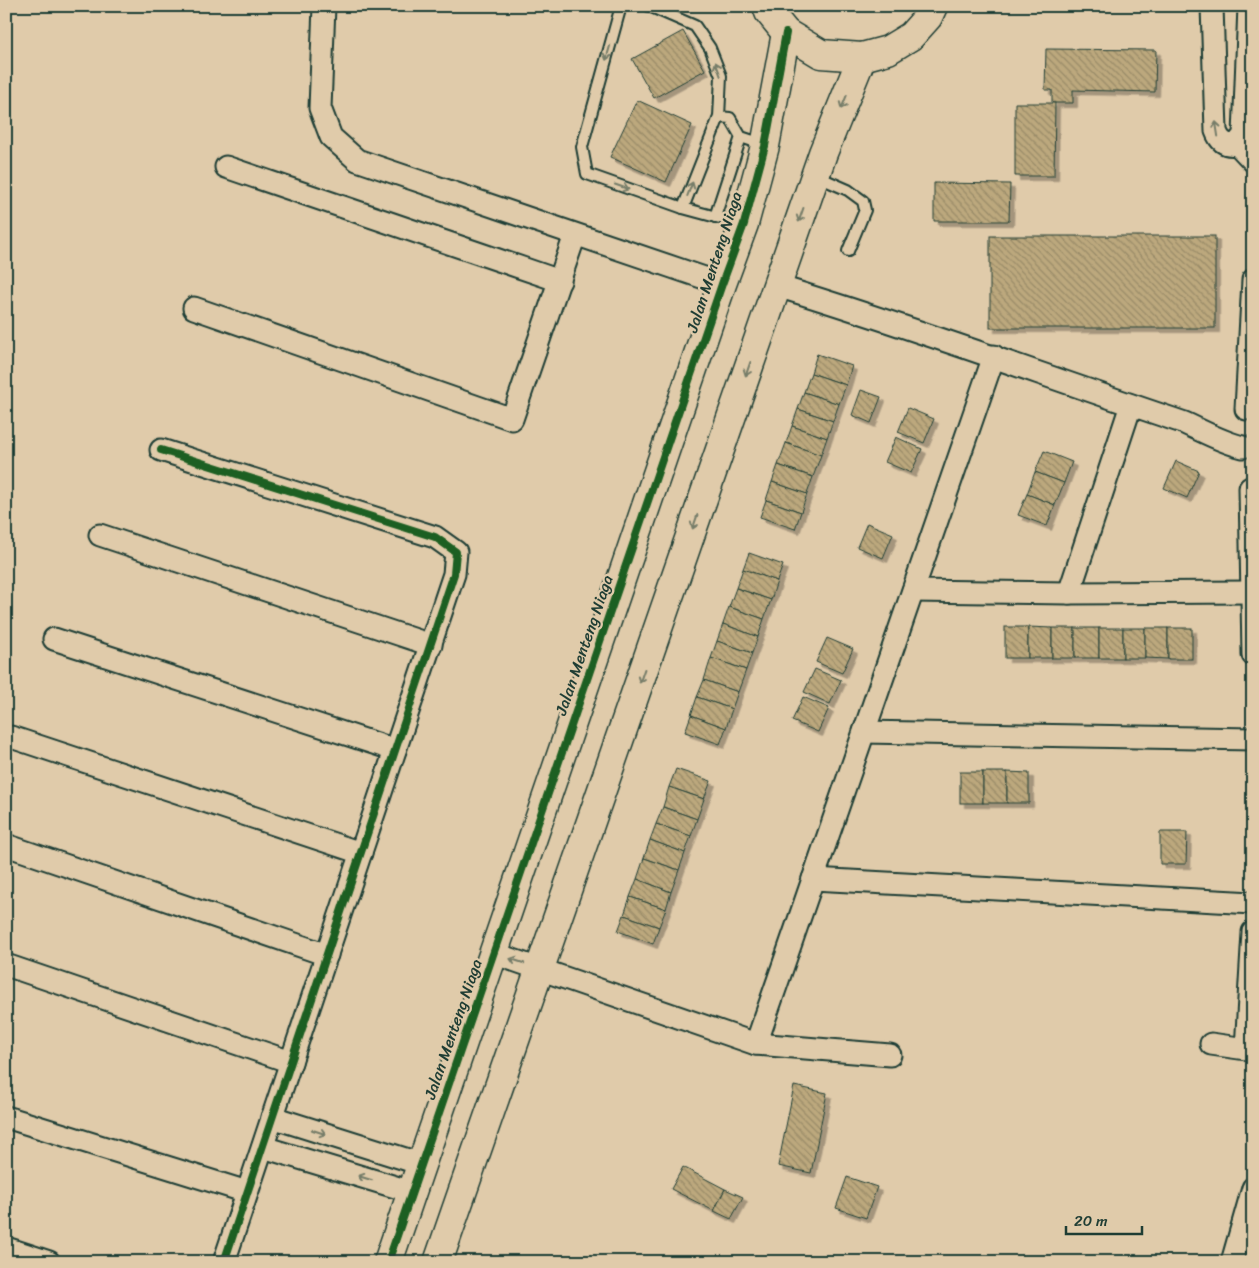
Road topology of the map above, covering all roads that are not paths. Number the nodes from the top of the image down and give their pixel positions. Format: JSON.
{"nodes":[{"id":1,"x":324,"y":6,"type":"edge"},
{"id":2,"x":621,"y":6,"type":"edge"},
{"id":3,"x":649,"y":6,"type":"edge"},
{"id":4,"x":767,"y":6,"type":"edge"},
{"id":5,"x":934,"y":6,"type":"edge"},
{"id":6,"x":1212,"y":6,"type":"edge"},
{"id":7,"x":1249,"y":6,"type":"edge"},
{"id":8,"x":786,"y":33,"type":"junction"},
{"id":9,"x":1247,"y":46,"type":"junction"},
{"id":10,"x":1214,"y":47,"type":"junction"},
{"id":11,"x":862,"y":57,"type":"junction"},
{"id":12,"x":718,"y":117,"type":"junction"},
{"id":13,"x":753,"y":142,"type":"junction"},
{"id":14,"x":1238,"y":144,"type":"junction"},
{"id":15,"x":1253,"y":161,"type":"edge"},
{"id":16,"x":226,"y":167,"type":"dead end"},
{"id":17,"x":815,"y":176,"type":"junction"},
{"id":18,"x":683,"y":208,"type":"junction"},
{"id":19,"x":715,"y":217,"type":"junction"},
{"id":20,"x":744,"y":224,"type":"junction"},
{"id":21,"x":575,"y":234,"type":"junction"},
{"id":22,"x":848,"y":252,"type":"dead end"},
{"id":23,"x":1253,"y":280,"type":"edge"},
{"id":24,"x":560,"y":281,"type":"junction"},
{"id":25,"x":722,"y":284,"type":"junction"},
{"id":26,"x":777,"y":286,"type":"junction"},
{"id":27,"x":194,"y":308,"type":"dead end"},
{"id":28,"x":994,"y":356,"type":"junction"},
{"id":29,"x":1131,"y":405,"type":"junction"},
{"id":30,"x":1246,"y":409,"type":"dead end"},
{"id":31,"x":1243,"y":447,"type":"dead end"},
{"id":32,"x":161,"y":450,"type":"dead end"},
{"id":33,"x":1250,"y":488,"type":"dead end"},
{"id":34,"x":100,"y":535,"type":"dead end"},
{"id":35,"x":913,"y":591,"type":"junction"},
{"id":36,"x":1252,"y":592,"type":"edge"},
{"id":37,"x":1069,"y":593,"type":"junction"},
{"id":38,"x":54,"y":639,"type":"dead end"},
{"id":39,"x":431,"y":645,"type":"junction"},
{"id":40,"x":1253,"y":655,"type":"edge"},
{"id":41,"x":864,"y":732,"type":"junction"},
{"id":42,"x":11,"y":736,"type":"dead end"},
{"id":43,"x":1253,"y":739,"type":"edge"},
{"id":44,"x":395,"y":750,"type":"junction"},
{"id":45,"x":6,"y":845,"type":"edge"},
{"id":46,"x":361,"y":854,"type":"junction"},
{"id":47,"x":813,"y":879,"type":"junction"},
{"id":48,"x":1253,"y":903,"type":"edge"},
{"id":49,"x":1253,"y":932,"type":"edge"},
{"id":50,"x":493,"y":953,"type":"junction"},
{"id":51,"x":327,"y":955,"type":"junction"},
{"id":52,"x":6,"y":965,"type":"edge"},
{"id":53,"x":540,"y":968,"type":"junction"},
{"id":54,"x":756,"y":1044,"type":"junction"},
{"id":55,"x":1211,"y":1044,"type":"dead end"},
{"id":56,"x":1249,"y":1048,"type":"edge"},
{"id":57,"x":890,"y":1055,"type":"dead end"},
{"id":58,"x":291,"y":1062,"type":"junction"},
{"id":59,"x":6,"y":1116,"type":"edge"},
{"id":60,"x":272,"y":1117,"type":"junction"},
{"id":61,"x":263,"y":1147,"type":"junction"},
{"id":62,"x":421,"y":1164,"type":"junction"},
{"id":63,"x":1253,"y":1188,"type":"edge"},
{"id":64,"x":248,"y":1192,"type":"junction"},
{"id":65,"x":412,"y":1192,"type":"junction"},
{"id":66,"x":6,"y":1248,"type":"edge"},
{"id":67,"x":49,"y":1262,"type":"edge"},
{"id":68,"x":224,"y":1262,"type":"edge"},
{"id":69,"x":388,"y":1262,"type":"edge"},
{"id":70,"x":438,"y":1262,"type":"edge"},
{"id":71,"x":1232,"y":1262,"type":"edge"}],
"edges":[{"from":1,"to":21,"type":"street"},
{"from":2,"to":18,"type":"lane","one_way":true},
{"from":12,"to":3,"type":"lane","one_way":true},
{"from":4,"to":8,"type":"street"},
{"from":5,"to":11,"type":"street"},
{"from":6,"to":10,"type":"street"},
{"from":7,"to":9,"type":"street"},
{"from":8,"to":11,"type":"street"},
{"from":8,"to":13,"type":"street","name":"Jalan Menteng Niaga"},
{"from":9,"to":10,"type":"street"},
{"from":9,"to":14,"type":"street"},
{"from":14,"to":10,"type":"street","one_way":true},
{"from":11,"to":17,"type":"street","one_way":true},
{"from":12,"to":13,"type":"lane"},
{"from":18,"to":12,"type":"lane","one_way":true},
{"from":13,"to":19,"type":"lane"},
{"from":13,"to":20,"type":"street","name":"Jalan Menteng Niaga"},
{"from":14,"to":15,"type":"street"},
{"from":16,"to":24,"type":"street"},
{"from":17,"to":22,"type":"lane"},
{"from":17,"to":26,"type":"street","one_way":true},
{"from":18,"to":19,"type":"lane"},
{"from":19,"to":20,"type":"lane"},
{"from":20,"to":25,"type":"street","name":"Jalan Menteng Niaga"},
{"from":21,"to":24,"type":"street"},
{"from":21,"to":25,"type":"street"},
{"from":23,"to":30,"type":"street"},
{"from":24,"to":27,"type":"street"},
{"from":25,"to":50,"type":"street","name":"Jalan Menteng Niaga"},
{"from":26,"to":28,"type":"street"},
{"from":26,"to":53,"type":"street","one_way":true},
{"from":28,"to":29,"type":"street"},
{"from":28,"to":35,"type":"street"},
{"from":29,"to":31,"type":"street"},
{"from":29,"to":37,"type":"street"},
{"from":32,"to":39,"type":"street"},
{"from":33,"to":36,"type":"street"},
{"from":34,"to":39,"type":"street"},
{"from":35,"to":37,"type":"street"},
{"from":35,"to":41,"type":"street"},
{"from":36,"to":37,"type":"street"},
{"from":36,"to":40,"type":"street"},
{"from":38,"to":44,"type":"street"},
{"from":39,"to":44,"type":"street"},
{"from":41,"to":43,"type":"street"},
{"from":41,"to":47,"type":"street"},
{"from":42,"to":46,"type":"street"},
{"from":44,"to":46,"type":"street"},
{"from":45,"to":51,"type":"street"},
{"from":46,"to":51,"type":"street"},
{"from":47,"to":48,"type":"street"},
{"from":47,"to":54,"type":"street"},
{"from":49,"to":56,"type":"street"},
{"from":53,"to":50,"type":"street","one_way":true},
{"from":50,"to":62,"type":"street","name":"Jalan Menteng Niaga"},
{"from":51,"to":58,"type":"street"},
{"from":52,"to":58,"type":"street"},
{"from":53,"to":54,"type":"street"},
{"from":53,"to":70,"type":"street"},
{"from":54,"to":57,"type":"street"},
{"from":55,"to":56,"type":"street"},
{"from":58,"to":60,"type":"street"},
{"from":59,"to":64,"type":"street"},
{"from":60,"to":61,"type":"street"},
{"from":60,"to":62,"type":"street","one_way":true},
{"from":61,"to":64,"type":"street"},
{"from":65,"to":61,"type":"street","one_way":true},
{"from":62,"to":65,"type":"street","name":"Jalan Menteng Niaga"},
{"from":63,"to":71,"type":"street"},
{"from":64,"to":68,"type":"street"},
{"from":65,"to":69,"type":"street","name":"Jalan Menteng Niaga"},
{"from":66,"to":67,"type":"street"}]}
